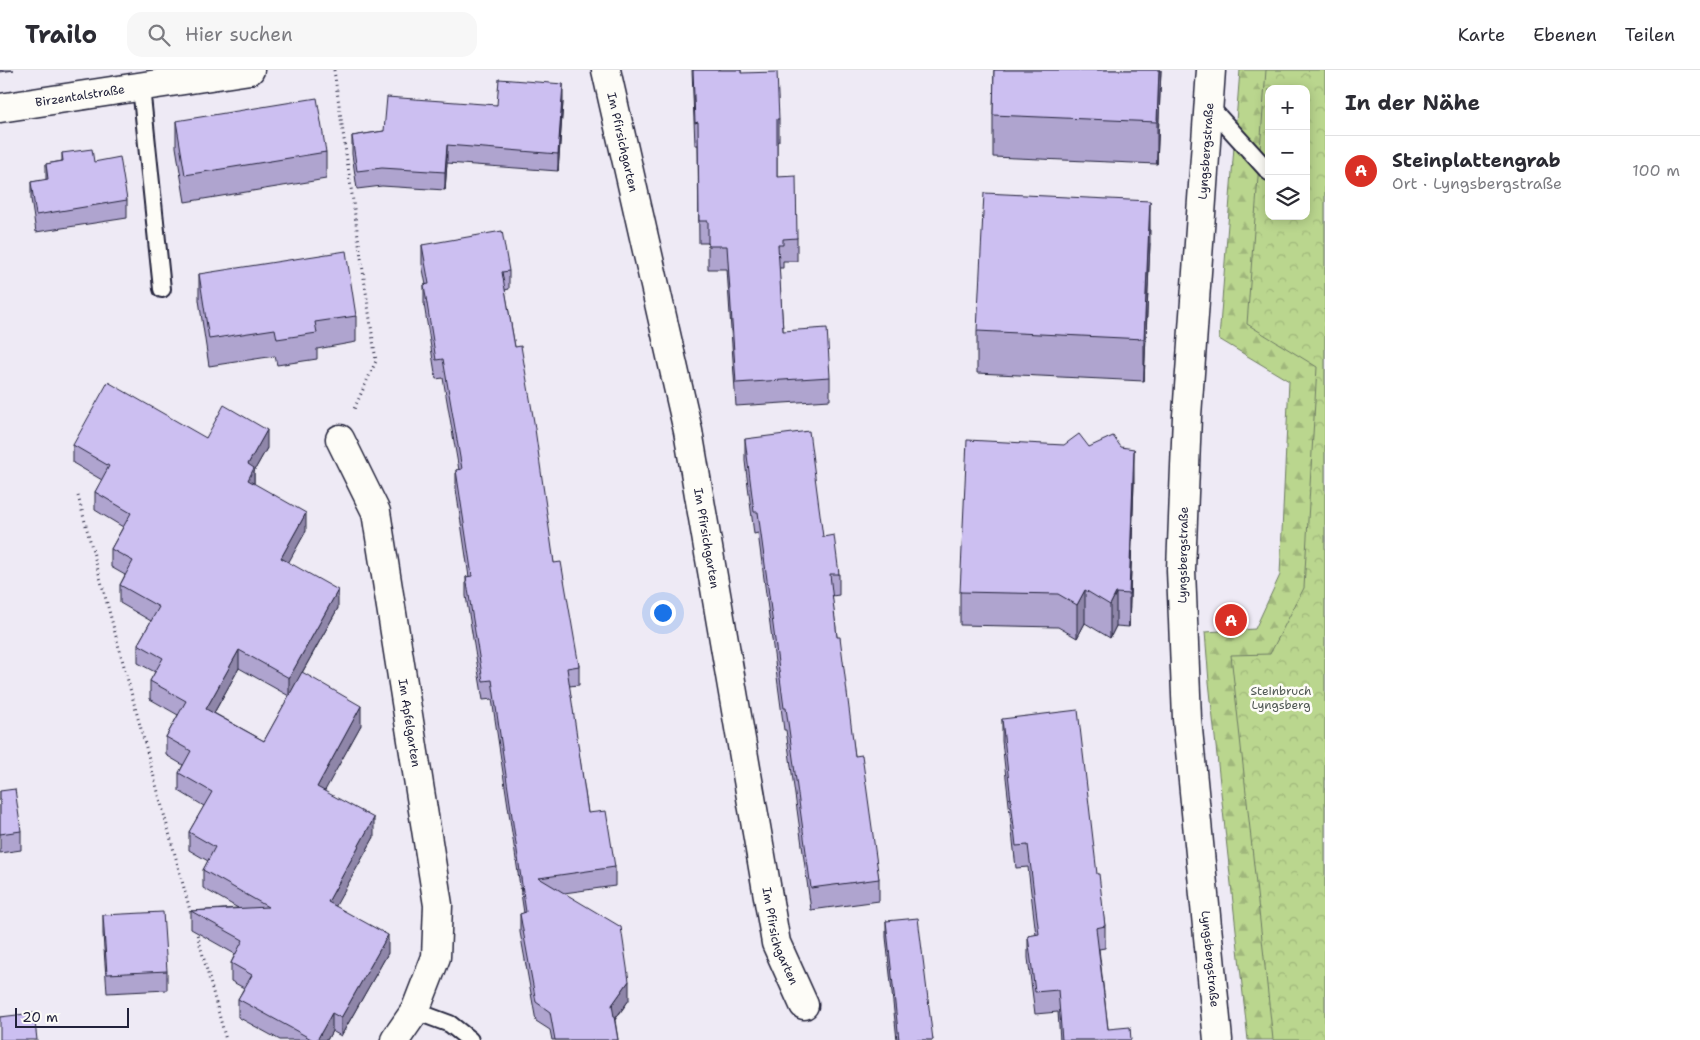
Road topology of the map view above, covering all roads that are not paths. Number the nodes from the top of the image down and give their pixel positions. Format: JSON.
{"nodes":[{"id":1,"x":250,"y":70,"type":"edge"},
{"id":2,"x":606,"y":70,"type":"edge"},
{"id":3,"x":1211,"y":70,"type":"edge"},
{"id":4,"x":141,"y":87,"type":"junction"},
{"id":5,"x":1209,"y":106,"type":"junction"},
{"id":6,"x":0,"y":108,"type":"edge"},
{"id":7,"x":1265,"y":168,"type":"edge"},
{"id":8,"x":162,"y":290,"type":"dead end"},
{"id":9,"x":340,"y":439,"type":"road end"},
{"id":10,"x":804,"y":1005,"type":"dead end"},
{"id":11,"x":415,"y":1011,"type":"junction"},
{"id":12,"x":395,"y":1040,"type":"edge"},
{"id":13,"x":470,"y":1040,"type":"edge"},
{"id":14,"x":1218,"y":1040,"type":"edge"}],
"edges":[{"from":1,"to":4,"type":"street","name":"Birzentalstraße"},
{"from":2,"to":10,"type":"street","name":"Im Pfirsichgarten"},
{"from":3,"to":5,"type":"street","name":"Lyngsbergstraße"},
{"from":4,"to":6,"type":"street","name":"Birzentalstraße"},
{"from":4,"to":8,"type":"lane"},
{"from":5,"to":7,"type":"lane"},
{"from":5,"to":14,"type":"street","name":"Lyngsbergstraße"},
{"from":9,"to":11,"type":"street","name":"Im Apfelgarten"},
{"from":11,"to":12,"type":"street","name":"Im Apfelgarten"},
{"from":11,"to":13,"type":"lane"}]}
